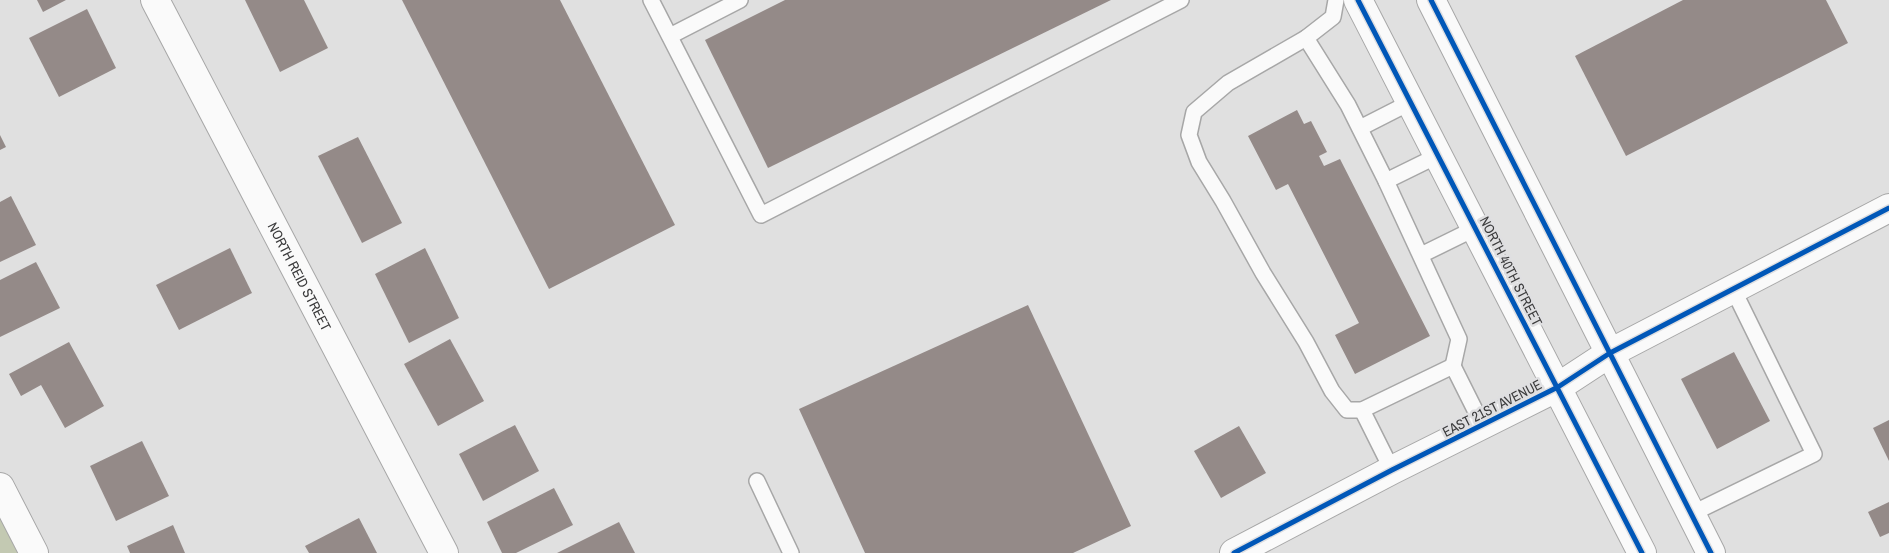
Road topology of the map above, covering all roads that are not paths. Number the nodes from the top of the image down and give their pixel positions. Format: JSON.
{"nodes":[{"id":1,"x":155,"y":0,"type":"edge"},
{"id":2,"x":651,"y":0,"type":"edge"},
{"id":3,"x":740,"y":0,"type":"edge"},
{"id":4,"x":1181,"y":0,"type":"edge"},
{"id":5,"x":1336,"y":0,"type":"edge"},
{"id":6,"x":1358,"y":0,"type":"edge"},
{"id":7,"x":1431,"y":0,"type":"edge"},
{"id":8,"x":670,"y":36,"type":"junction"},
{"id":9,"x":1306,"y":38,"type":"junction"},
{"id":10,"x":1411,"y":102,"type":"junction"},
{"id":11,"x":1360,"y":128,"type":"junction"},
{"id":12,"x":1438,"y":154,"type":"junction"},
{"id":13,"x":1386,"y":181,"type":"junction"},
{"id":14,"x":1889,"y":208,"type":"edge"},
{"id":15,"x":1476,"y":228,"type":"junction"},
{"id":16,"x":1421,"y":255,"type":"junction"},
{"id":17,"x":1733,"y":289,"type":"junction"},
{"id":18,"x":1610,"y":353,"type":"junction"},
{"id":19,"x":1453,"y":366,"type":"junction"},
{"id":20,"x":1558,"y":387,"type":"junction"},
{"id":21,"x":1362,"y":410,"type":"junction"},
{"id":22,"x":1483,"y":426,"type":"junction"},
{"id":23,"x":1392,"y":470,"type":"junction"},
{"id":24,"x":757,"y":481,"type":"dead end"},
{"id":25,"x":0,"y":487,"type":"edge"},
{"id":26,"x":1692,"y":514,"type":"junction"},
{"id":27,"x":34,"y":553,"type":"edge"},
{"id":28,"x":444,"y":553,"type":"edge"},
{"id":29,"x":791,"y":553,"type":"edge"},
{"id":30,"x":1234,"y":553,"type":"edge"},
{"id":31,"x":1642,"y":553,"type":"edge"},
{"id":32,"x":1711,"y":553,"type":"edge"}],
"edges":[{"from":1,"to":28,"type":"street","name":"NORTH REID STREET"},
{"from":2,"to":8,"type":"lane"},
{"from":3,"to":8,"type":"lane"},
{"from":4,"to":8,"type":"lane"},
{"from":5,"to":9,"type":"lane"},
{"from":6,"to":10,"type":"street","name":"NORTH 40TH STREET"},
{"from":7,"to":18,"type":"street"},
{"from":9,"to":11,"type":"lane"},
{"from":9,"to":21,"type":"lane"},
{"from":10,"to":11,"type":"lane"},
{"from":10,"to":12,"type":"street","name":"NORTH 40TH STREET"},
{"from":11,"to":13,"type":"lane"},
{"from":12,"to":13,"type":"lane"},
{"from":12,"to":15,"type":"street","name":"NORTH 40TH STREET"},
{"from":13,"to":16,"type":"lane"},
{"from":14,"to":17,"type":"street","name":"EAST 21ST AVENUE"},
{"from":15,"to":16,"type":"lane"},
{"from":15,"to":20,"type":"street","name":"NORTH 40TH STREET"},
{"from":16,"to":19,"type":"lane"},
{"from":17,"to":18,"type":"street","name":"EAST 21ST AVENUE"},
{"from":17,"to":26,"type":"lane"},
{"from":18,"to":20,"type":"street","name":"EAST 21ST AVENUE"},
{"from":18,"to":26,"type":"street"},
{"from":19,"to":21,"type":"lane"},
{"from":19,"to":22,"type":"lane"},
{"from":20,"to":22,"type":"street","name":"EAST 21ST AVENUE"},
{"from":20,"to":31,"type":"street","name":"NORTH 40TH STREET"},
{"from":21,"to":23,"type":"lane"},
{"from":22,"to":23,"type":"street","name":"EAST 21ST AVENUE"},
{"from":23,"to":30,"type":"street","name":"EAST 21ST AVENUE"},
{"from":24,"to":29,"type":"lane"},
{"from":25,"to":27,"type":"street"},
{"from":26,"to":32,"type":"street"}]}
